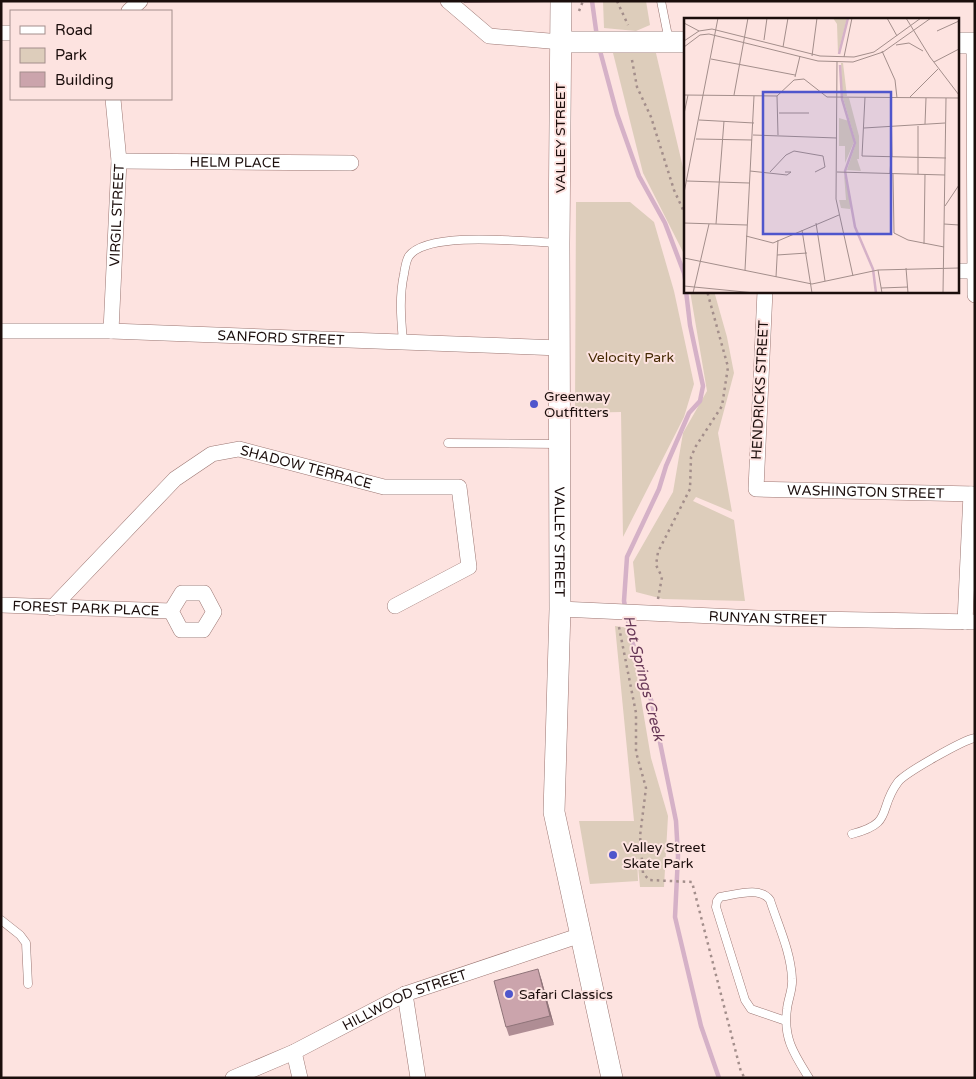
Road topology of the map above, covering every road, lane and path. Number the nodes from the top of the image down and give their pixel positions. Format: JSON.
{"nodes":[{"id":1,"x":140,"y":1,"type":"edge"},
{"id":2,"x":448,"y":1,"type":"edge"},
{"id":3,"x":583,"y":1,"type":"edge"},
{"id":4,"x":618,"y":1,"type":"edge"},
{"id":5,"x":661,"y":1,"type":"edge"},
{"id":6,"x":571,"y":4,"type":"edge"},
{"id":7,"x":130,"y":10,"type":"edge"},
{"id":8,"x":571,"y":42,"type":"junction"},
{"id":9,"x":620,"y":42,"type":"junction"},
{"id":10,"x":677,"y":42,"type":"edge"},
{"id":11,"x":969,"y":43,"type":"edge"},
{"id":12,"x":113,"y":100,"type":"edge"},
{"id":13,"x":119,"y":161,"type":"junction"},
{"id":14,"x":351,"y":164,"type":"dead end"},
{"id":15,"x":684,"y":212,"type":"edge"},
{"id":16,"x":560,"y":243,"type":"junction"},
{"id":17,"x":974,"y":271,"type":"edge"},
{"id":18,"x":958,"y":272,"type":"edge"},
{"id":19,"x":708,"y":292,"type":"edge"},
{"id":20,"x":765,"y":292,"type":"edge"},
{"id":21,"x":975,"y":295,"type":"edge"},
{"id":22,"x":1,"y":331,"type":"edge"},
{"id":23,"x":111,"y":331,"type":"junction"},
{"id":24,"x":403,"y":342,"type":"junction"},
{"id":25,"x":560,"y":348,"type":"junction"},
{"id":26,"x":448,"y":443,"type":"dead end"},
{"id":27,"x":560,"y":444,"type":"junction"},
{"id":28,"x":756,"y":489,"type":"joint"},
{"id":29,"x":973,"y":494,"type":"edge"},
{"id":30,"x":657,"y":602,"type":"dead end"},
{"id":31,"x":1,"y":605,"type":"edge"},
{"id":32,"x":395,"y":606,"type":"dead end"},
{"id":33,"x":52,"y":608,"type":"junction"},
{"id":34,"x":560,"y":609,"type":"junction"},
{"id":35,"x":171,"y":611,"type":"dead end"},
{"id":36,"x":616,"y":618,"type":"junction"},
{"id":37,"x":970,"y":622,"type":"edge"},
{"id":38,"x":975,"y":738,"type":"edge"},
{"id":39,"x":852,"y":834,"type":"dead end"},
{"id":40,"x":1,"y":920,"type":"edge"},
{"id":41,"x":581,"y":935,"type":"junction"},
{"id":42,"x":28,"y":984,"type":"dead end"},
{"id":43,"x":405,"y":994,"type":"junction"},
{"id":44,"x":786,"y":1021,"type":"junction"},
{"id":45,"x":294,"y":1052,"type":"junction"},
{"id":46,"x":233,"y":1078,"type":"edge"},
{"id":47,"x":300,"y":1078,"type":"edge"},
{"id":48,"x":418,"y":1078,"type":"edge"},
{"id":49,"x":612,"y":1078,"type":"edge"},
{"id":50,"x":745,"y":1078,"type":"edge"},
{"id":51,"x":809,"y":1078,"type":"edge"}],
"edges":[{"from":1,"to":7,"type":"street"},
{"from":2,"to":8,"type":"street"},
{"from":3,"to":6,"type":"path"},
{"from":4,"to":9,"type":"path"},
{"from":5,"to":10,"type":"lane"},
{"from":6,"to":8,"type":"street","name":"VALLEY STREET"},
{"from":8,"to":9,"type":"street"},
{"from":8,"to":16,"type":"street","name":"VALLEY STREET"},
{"from":9,"to":10,"type":"street"},
{"from":9,"to":15,"type":"path"},
{"from":11,"to":17,"type":"street"},
{"from":12,"to":13,"type":"street","name":"VIRGIL STREET"},
{"from":13,"to":14,"type":"street","name":"HELM PLACE"},
{"from":13,"to":23,"type":"street","name":"VIRGIL STREET"},
{"from":16,"to":24,"type":"lane"},
{"from":16,"to":25,"type":"street","name":"VALLEY STREET"},
{"from":17,"to":18,"type":"street"},
{"from":17,"to":21,"type":"street"},
{"from":19,"to":30,"type":"path"},
{"from":20,"to":28,"type":"street","name":"HENDRICKS STREET"},
{"from":22,"to":23,"type":"street","name":"SANFORD STREET"},
{"from":23,"to":24,"type":"street","name":"SANFORD STREET"},
{"from":24,"to":25,"type":"street","name":"SANFORD STREET"},
{"from":25,"to":27,"type":"street","name":"VALLEY STREET"},
{"from":26,"to":27,"type":"lane"},
{"from":27,"to":34,"type":"street","name":"VALLEY STREET"},
{"from":28,"to":29,"type":"street","name":"WASHINGTON STREET"},
{"from":29,"to":37,"type":"street"},
{"from":31,"to":33,"type":"street","name":"FOREST PARK PLACE"},
{"from":32,"to":33,"type":"street","name":"SHADOW TERRACE"},
{"from":33,"to":35,"type":"street","name":"FOREST PARK PLACE"},
{"from":34,"to":36,"type":"street","name":"RUNYAN STREET"},
{"from":34,"to":41,"type":"street","name":"VALLEY STREET"},
{"from":36,"to":37,"type":"street","name":"RUNYAN STREET"},
{"from":36,"to":50,"type":"path"},
{"from":38,"to":39,"type":"lane"},
{"from":40,"to":42,"type":"lane"},
{"from":41,"to":43,"type":"street","name":"HILLWOOD STREET"},
{"from":41,"to":49,"type":"street","name":"VALLEY STREET"},
{"from":43,"to":45,"type":"street","name":"HILLWOOD STREET"},
{"from":43,"to":48,"type":"street"},
{"from":44,"to":44,"type":"lane"},
{"from":44,"to":51,"type":"lane"},
{"from":45,"to":46,"type":"street","name":"HILLWOOD STREET"},
{"from":45,"to":47,"type":"street"}]}
